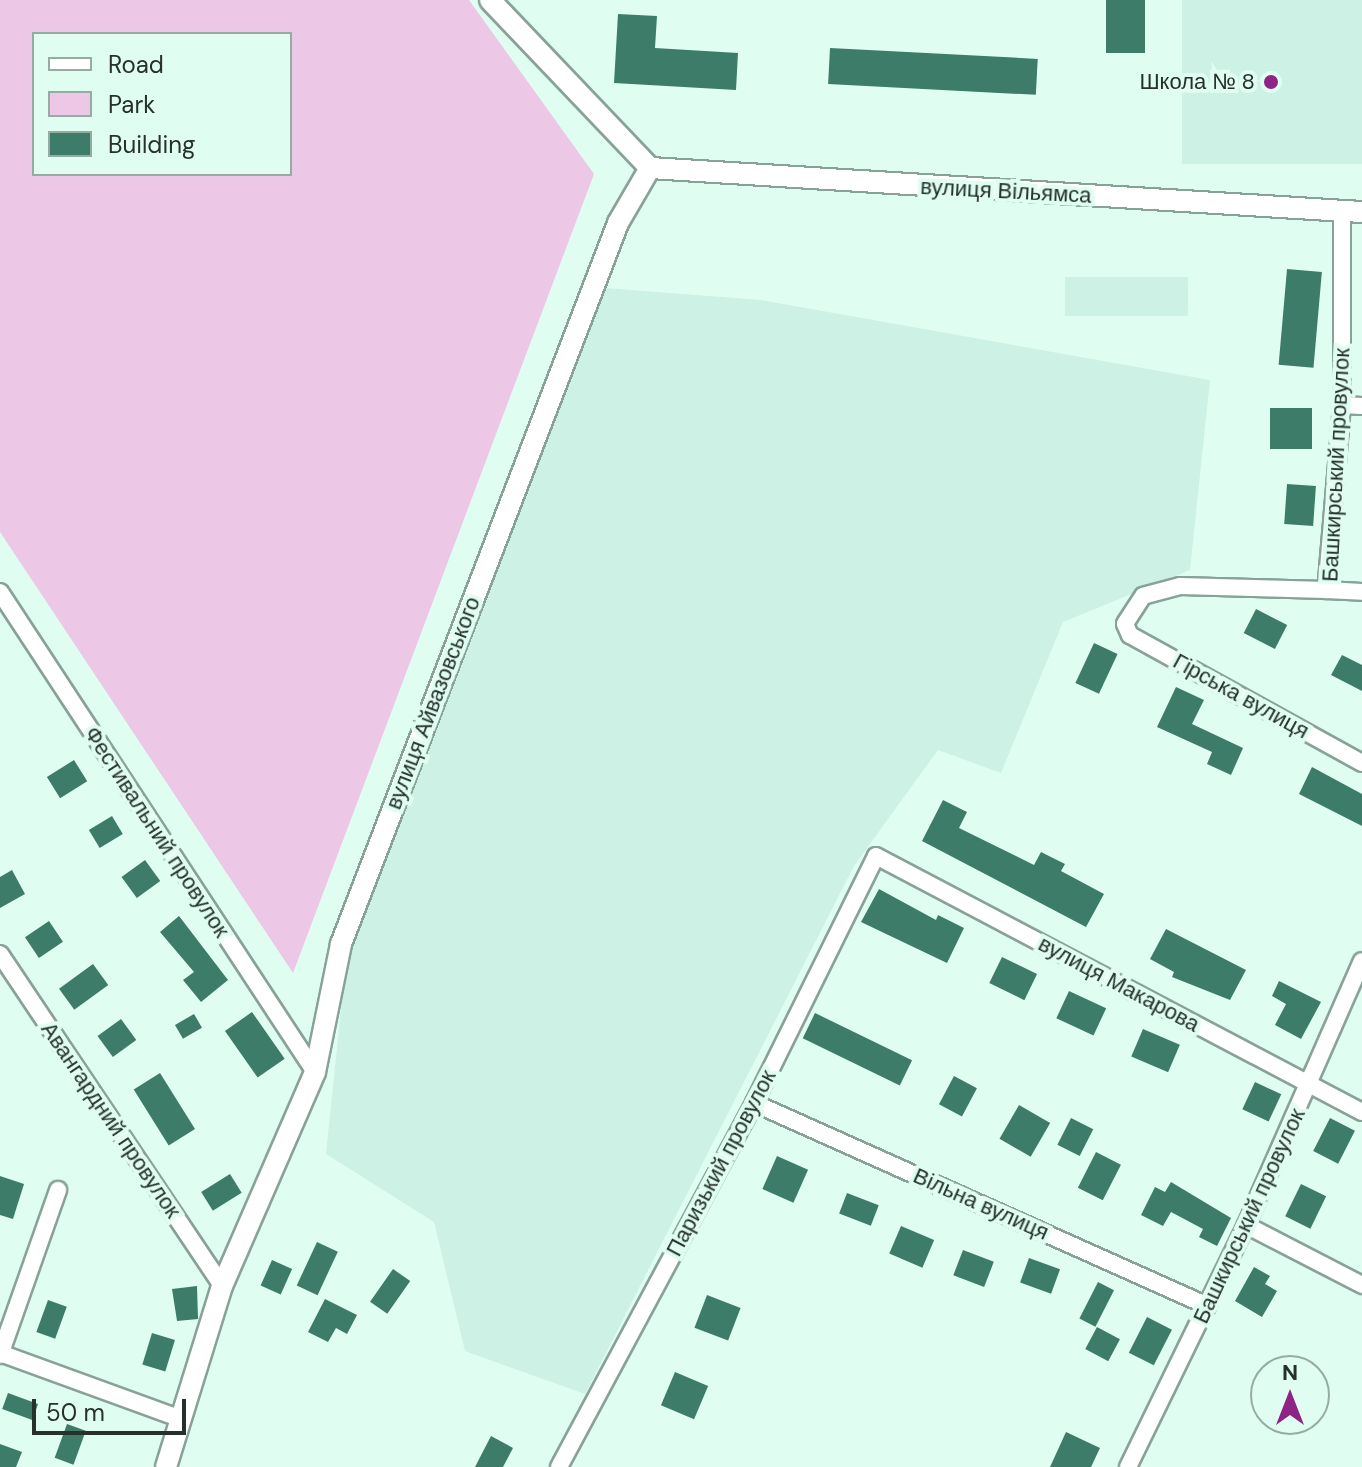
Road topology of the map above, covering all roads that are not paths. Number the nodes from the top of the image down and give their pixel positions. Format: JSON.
{"nodes":[{"id":1,"x":490,"y":0,"type":"edge"},
{"id":2,"x":650,"y":168,"type":"junction"},
{"id":3,"x":1352,"y":211,"type":"edge"},
{"id":4,"x":1342,"y":405,"type":"junction"},
{"id":5,"x":1362,"y":406,"type":"edge"},
{"id":6,"x":1326,"y":590,"type":"junction"},
{"id":7,"x":0,"y":592,"type":"edge"},
{"id":8,"x":1362,"y":592,"type":"edge"},
{"id":9,"x":1362,"y":763,"type":"edge"},
{"id":10,"x":876,"y":856,"type":"joint"},
{"id":11,"x":0,"y":954,"type":"edge"},
{"id":12,"x":1362,"y":961,"type":"edge"},
{"id":13,"x":315,"y":1072,"type":"junction"},
{"id":14,"x":1309,"y":1084,"type":"junction"},
{"id":15,"x":754,"y":1103,"type":"junction"},
{"id":16,"x":1362,"y":1112,"type":"edge"},
{"id":17,"x":58,"y":1190,"type":"dead end"},
{"id":18,"x":1246,"y":1225,"type":"junction"},
{"id":19,"x":1362,"y":1285,"type":"edge"},
{"id":20,"x":222,"y":1286,"type":"junction"},
{"id":21,"x":1208,"y":1306,"type":"junction"},
{"id":22,"x":0,"y":1354,"type":"edge"},
{"id":23,"x":181,"y":1419,"type":"junction"},
{"id":24,"x":172,"y":1465,"type":"edge"},
{"id":25,"x":559,"y":1467,"type":"edge"},
{"id":26,"x":1128,"y":1467,"type":"edge"}],
"edges":[{"from":1,"to":2,"type":"street"},
{"from":2,"to":3,"type":"street","name":"вулиця Вільямса"},
{"from":2,"to":13,"type":"street","name":"вулиця Айвазовського"},
{"from":3,"to":4,"type":"street","name":"Башкирський провулок"},
{"from":4,"to":5,"type":"street"},
{"from":4,"to":6,"type":"street","name":"Башкирський провулок"},
{"from":6,"to":8,"type":"street","name":"Башкирський провулок"},
{"from":6,"to":9,"type":"street","name":"Гірська вулиця"},
{"from":7,"to":13,"type":"street","name":"Фестивальний провулок"},
{"from":10,"to":14,"type":"street","name":"вулиця Макарова"},
{"from":10,"to":15,"type":"street","name":"Паризький провулок"},
{"from":11,"to":20,"type":"street","name":"Авангардний провулок"},
{"from":12,"to":14,"type":"street","name":"Башкирський провулок"},
{"from":13,"to":20,"type":"street","name":"вулиця Айвазовського"},
{"from":14,"to":16,"type":"street","name":"вулиця Макарова"},
{"from":14,"to":18,"type":"street","name":"Башкирський провулок"},
{"from":15,"to":21,"type":"street","name":"Вільна вулиця"},
{"from":15,"to":25,"type":"street","name":"Паризький провулок"},
{"from":17,"to":22,"type":"street"},
{"from":18,"to":19,"type":"street"},
{"from":18,"to":21,"type":"street","name":"Башкирський провулок"},
{"from":20,"to":23,"type":"street","name":"вулиця Айвазовського"},
{"from":21,"to":26,"type":"street","name":"Башкирський провулок"},
{"from":22,"to":23,"type":"street"},
{"from":23,"to":24,"type":"street","name":"вулиця Айвазовського"}]}
